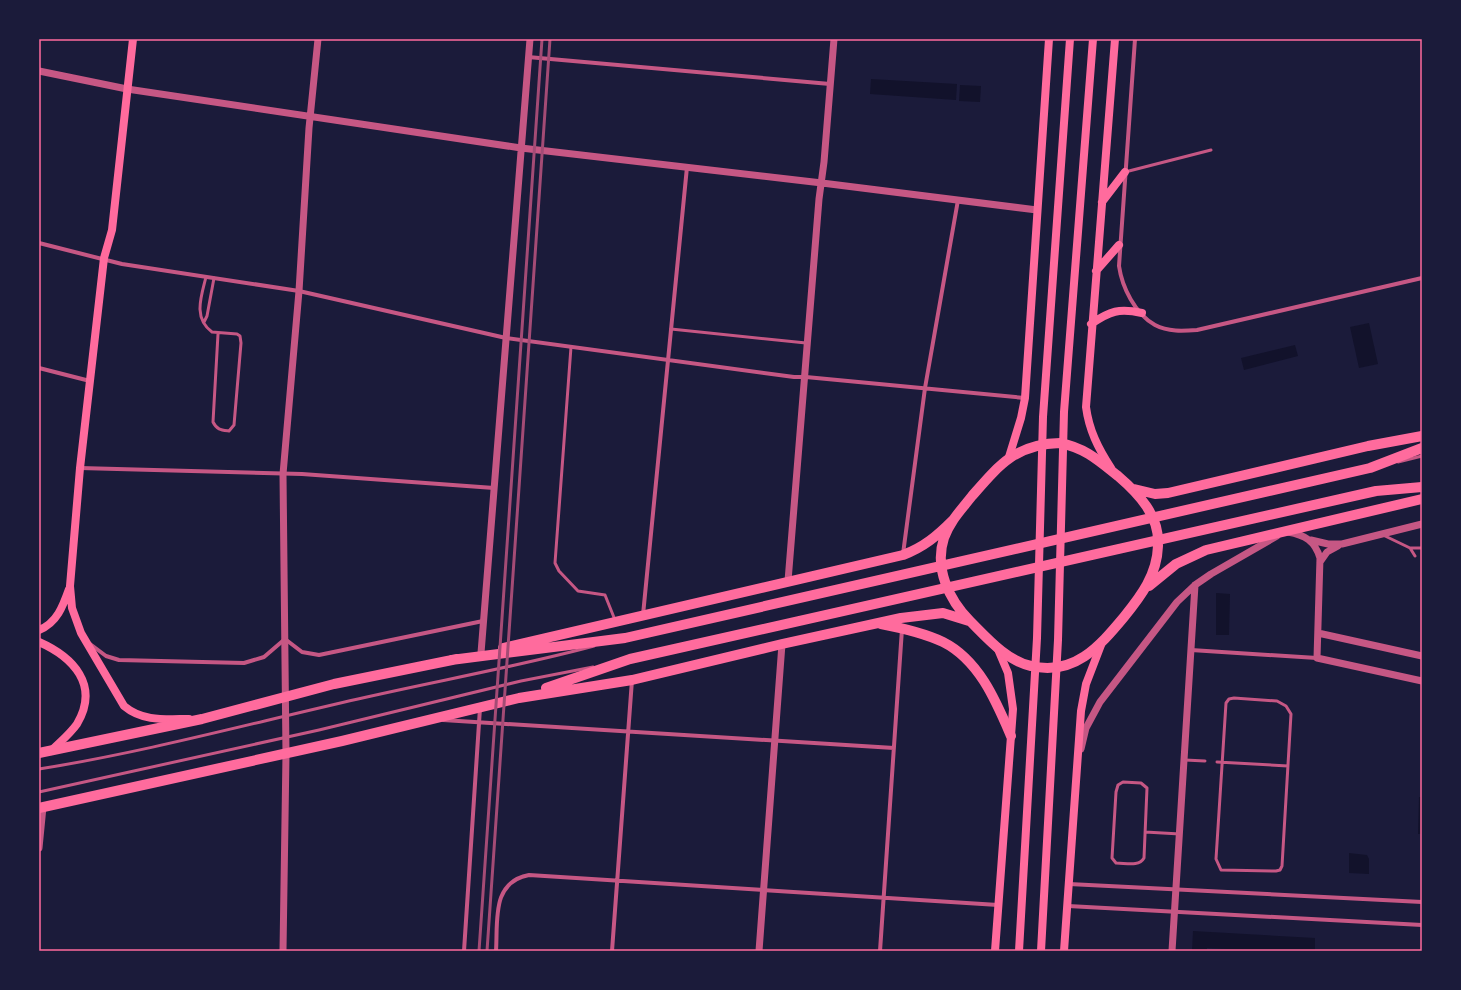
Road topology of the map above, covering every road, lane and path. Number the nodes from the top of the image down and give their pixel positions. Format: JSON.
{"nodes":[{"id":1,"x":133,"y":39,"type":"edge"},
{"id":2,"x":318,"y":39,"type":"edge"},
{"id":3,"x":530,"y":39,"type":"edge"},
{"id":4,"x":834,"y":39,"type":"edge"},
{"id":5,"x":1049,"y":39,"type":"edge"},
{"id":6,"x":1070,"y":39,"type":"edge"},
{"id":7,"x":1092,"y":39,"type":"edge"},
{"id":8,"x":1115,"y":39,"type":"edge"},
{"id":9,"x":1135,"y":39,"type":"edge"},
{"id":10,"x":528,"y":57,"type":"junction"},
{"id":11,"x":39,"y":71,"type":"edge"},
{"id":12,"x":830,"y":84,"type":"junction"},
{"id":13,"x":128,"y":89,"type":"junction"},
{"id":14,"x":310,"y":116,"type":"junction"},
{"id":15,"x":521,"y":148,"type":"junction"},
{"id":16,"x":1211,"y":150,"type":"dead end"},
{"id":17,"x":687,"y":167,"type":"junction"},
{"id":18,"x":1125,"y":172,"type":"junction"},
{"id":19,"x":822,"y":183,"type":"junction"},
{"id":20,"x":958,"y":200,"type":"junction"},
{"id":21,"x":1102,"y":203,"type":"junction"},
{"id":22,"x":1037,"y":210,"type":"junction"},
{"id":23,"x":39,"y":243,"type":"edge"},
{"id":24,"x":1119,"y":245,"type":"junction"},
{"id":25,"x":104,"y":258,"type":"junction"},
{"id":26,"x":1096,"y":271,"type":"junction"},
{"id":27,"x":206,"y":277,"type":"junction"},
{"id":28,"x":214,"y":278,"type":"junction"},
{"id":29,"x":1422,"y":278,"type":"edge"},
{"id":30,"x":299,"y":291,"type":"junction"},
{"id":31,"x":1142,"y":313,"type":"junction"},
{"id":32,"x":204,"y":323,"type":"junction"},
{"id":33,"x":1091,"y":324,"type":"junction"},
{"id":34,"x":671,"y":329,"type":"junction"},
{"id":35,"x":218,"y":334,"type":"junction"},
{"id":36,"x":506,"y":338,"type":"junction"},
{"id":37,"x":808,"y":343,"type":"junction"},
{"id":38,"x":571,"y":346,"type":"junction"},
{"id":39,"x":668,"y":359,"type":"junction"},
{"id":40,"x":39,"y":368,"type":"edge"},
{"id":41,"x":806,"y":376,"type":"junction"},
{"id":42,"x":90,"y":381,"type":"junction"},
{"id":43,"x":925,"y":388,"type":"junction"},
{"id":44,"x":1024,"y":398,"type":"junction"},
{"id":45,"x":1421,"y":435,"type":"edge"},
{"id":46,"x":1422,"y":448,"type":"edge"},
{"id":47,"x":1422,"y":456,"type":"edge"},
{"id":48,"x":1009,"y":457,"type":"junction"},
{"id":49,"x":80,"y":468,"type":"junction"},
{"id":50,"x":1370,"y":468,"type":"junction"},
{"id":51,"x":1113,"y":472,"type":"junction"},
{"id":52,"x":283,"y":474,"type":"junction"},
{"id":53,"x":1422,"y":482,"type":"edge"},
{"id":54,"x":1422,"y":487,"type":"edge"},
{"id":55,"x":494,"y":488,"type":"junction"},
{"id":56,"x":1134,"y":490,"type":"junction"},
{"id":57,"x":1376,"y":491,"type":"junction"},
{"id":58,"x":1422,"y":499,"type":"edge"},
{"id":59,"x":953,"y":520,"type":"junction"},
{"id":60,"x":1422,"y":524,"type":"edge"},
{"id":61,"x":1285,"y":531,"type":"junction"},
{"id":62,"x":1382,"y":534,"type":"junction"},
{"id":63,"x":1310,"y":540,"type":"junction"},
{"id":64,"x":1342,"y":544,"type":"junction"},
{"id":65,"x":1410,"y":548,"type":"junction"},
{"id":66,"x":1422,"y":548,"type":"edge"},
{"id":67,"x":903,"y":555,"type":"junction"},
{"id":68,"x":1415,"y":556,"type":"dead end"},
{"id":69,"x":1320,"y":562,"type":"junction"},
{"id":70,"x":788,"y":581,"type":"junction"},
{"id":71,"x":1196,"y":585,"type":"junction"},
{"id":72,"x":70,"y":586,"type":"junction"},
{"id":73,"x":1146,"y":589,"type":"junction"},
{"id":74,"x":643,"y":615,"type":"junction"},
{"id":75,"x":483,"y":621,"type":"junction"},
{"id":76,"x":969,"y":621,"type":"junction"},
{"id":77,"x":616,"y":622,"type":"junction"},
{"id":78,"x":878,"y":623,"type":"junction"},
{"id":79,"x":902,"y":628,"type":"junction"},
{"id":80,"x":39,"y":630,"type":"edge"},
{"id":81,"x":80,"y":634,"type":"junction"},
{"id":82,"x":1318,"y":634,"type":"junction"},
{"id":83,"x":624,"y":638,"type":"junction"},
{"id":84,"x":285,"y":639,"type":"junction"},
{"id":85,"x":39,"y":642,"type":"edge"},
{"id":86,"x":782,"y":644,"type":"junction"},
{"id":87,"x":1101,"y":645,"type":"junction"},
{"id":88,"x":996,"y":647,"type":"junction"},
{"id":89,"x":1191,"y":650,"type":"junction"},
{"id":90,"x":481,"y":653,"type":"junction"},
{"id":91,"x":1422,"y":656,"type":"edge"},
{"id":92,"x":1317,"y":658,"type":"junction"},
{"id":93,"x":630,"y":659,"type":"junction"},
{"id":94,"x":451,"y":660,"type":"junction"},
{"id":95,"x":632,"y":680,"type":"junction"},
{"id":96,"x":1422,"y":681,"type":"edge"},
{"id":97,"x":286,"y":697,"type":"junction"},
{"id":98,"x":519,"y":698,"type":"junction"},
{"id":99,"x":480,"y":707,"type":"junction"},
{"id":100,"x":286,"y":716,"type":"junction"},
{"id":101,"x":202,"y":719,"type":"junction"},
{"id":102,"x":430,"y":719,"type":"junction"},
{"id":103,"x":478,"y":722,"type":"junction"},
{"id":104,"x":628,"y":732,"type":"junction"},
{"id":105,"x":1011,"y":736,"type":"junction"},
{"id":106,"x":286,"y":737,"type":"junction"},
{"id":107,"x":774,"y":741,"type":"junction"},
{"id":108,"x":894,"y":748,"type":"junction"},
{"id":109,"x":51,"y":751,"type":"junction"},
{"id":110,"x":39,"y":752,"type":"edge"},
{"id":111,"x":286,"y":754,"type":"junction"},
{"id":112,"x":1184,"y":760,"type":"junction"},
{"id":113,"x":1205,"y":761,"type":"dead end"},
{"id":114,"x":1077,"y":762,"type":"junction"},
{"id":115,"x":1217,"y":762,"type":"dead end"},
{"id":116,"x":1223,"y":762,"type":"junction"},
{"id":117,"x":1288,"y":766,"type":"junction"},
{"id":118,"x":39,"y":769,"type":"edge"},
{"id":119,"x":39,"y":792,"type":"edge"},
{"id":120,"x":41,"y":808,"type":"edge"},
{"id":121,"x":1145,"y":832,"type":"junction"},
{"id":122,"x":1180,"y":834,"type":"junction"},
{"id":123,"x":39,"y":848,"type":"edge"},
{"id":124,"x":617,"y":881,"type":"junction"},
{"id":125,"x":1069,"y":884,"type":"junction"},
{"id":126,"x":764,"y":890,"type":"junction"},
{"id":127,"x":1176,"y":890,"type":"junction"},
{"id":128,"x":884,"y":898,"type":"junction"},
{"id":129,"x":1422,"y":902,"type":"edge"},
{"id":130,"x":999,"y":905,"type":"junction"},
{"id":131,"x":1068,"y":906,"type":"junction"},
{"id":132,"x":1175,"y":912,"type":"junction"},
{"id":133,"x":1422,"y":925,"type":"edge"},
{"id":134,"x":283,"y":951,"type":"edge"},
{"id":135,"x":464,"y":951,"type":"edge"},
{"id":136,"x":496,"y":951,"type":"edge"},
{"id":137,"x":612,"y":951,"type":"edge"},
{"id":138,"x":759,"y":951,"type":"edge"},
{"id":139,"x":880,"y":951,"type":"edge"},
{"id":140,"x":995,"y":951,"type":"edge"},
{"id":141,"x":1019,"y":951,"type":"edge"},
{"id":142,"x":1041,"y":951,"type":"edge"},
{"id":143,"x":1064,"y":951,"type":"edge"},
{"id":144,"x":1172,"y":951,"type":"edge"}],
"edges":[{"from":1,"to":13,"type":"main road"},
{"from":2,"to":14,"type":"street"},
{"from":3,"to":10,"type":"street"},
{"from":4,"to":12,"type":"street"},
{"from":5,"to":22,"type":"main road"},
{"from":6,"to":141,"type":"main road"},
{"from":7,"to":142,"type":"main road"},
{"from":8,"to":21,"type":"main road"},
{"from":9,"to":18,"type":"street"},
{"from":10,"to":12,"type":"street"},
{"from":10,"to":15,"type":"street"},
{"from":11,"to":13,"type":"street"},
{"from":12,"to":19,"type":"street"},
{"from":13,"to":14,"type":"street"},
{"from":13,"to":25,"type":"main road"},
{"from":14,"to":15,"type":"street"},
{"from":14,"to":30,"type":"street"},
{"from":15,"to":17,"type":"street"},
{"from":15,"to":36,"type":"street"},
{"from":16,"to":18,"type":"lane"},
{"from":17,"to":19,"type":"street"},
{"from":17,"to":34,"type":"street"},
{"from":18,"to":21,"type":"main road"},
{"from":18,"to":24,"type":"street"},
{"from":19,"to":20,"type":"street"},
{"from":19,"to":37,"type":"street"},
{"from":20,"to":22,"type":"street"},
{"from":20,"to":43,"type":"street"},
{"from":21,"to":26,"type":"main road"},
{"from":22,"to":44,"type":"main road"},
{"from":23,"to":25,"type":"street"},
{"from":24,"to":26,"type":"main road"},
{"from":24,"to":31,"type":"street"},
{"from":25,"to":27,"type":"street"},
{"from":25,"to":42,"type":"main road"},
{"from":26,"to":33,"type":"main road"},
{"from":27,"to":28,"type":"street"},
{"from":27,"to":32,"type":"lane"},
{"from":28,"to":30,"type":"street"},
{"from":28,"to":32,"type":"lane"},
{"from":29,"to":31,"type":"street"},
{"from":30,"to":36,"type":"street"},
{"from":30,"to":52,"type":"street"},
{"from":31,"to":33,"type":"main road"},
{"from":32,"to":35,"type":"lane"},
{"from":33,"to":51,"type":"main road"},
{"from":34,"to":37,"type":"lane"},
{"from":34,"to":39,"type":"street"},
{"from":35,"to":35,"type":"lane"},
{"from":36,"to":38,"type":"street"},
{"from":36,"to":55,"type":"street"},
{"from":37,"to":41,"type":"street"},
{"from":38,"to":39,"type":"street"},
{"from":38,"to":77,"type":"lane"},
{"from":39,"to":41,"type":"street"},
{"from":39,"to":74,"type":"street"},
{"from":40,"to":42,"type":"street"},
{"from":41,"to":43,"type":"street"},
{"from":41,"to":70,"type":"street"},
{"from":42,"to":49,"type":"main road"},
{"from":43,"to":44,"type":"street"},
{"from":43,"to":67,"type":"street"},
{"from":44,"to":48,"type":"main road"},
{"from":45,"to":56,"type":"main road"},
{"from":46,"to":50,"type":"main road"},
{"from":47,"to":50,"type":"lane"},
{"from":48,"to":51,"type":"main road"},
{"from":48,"to":59,"type":"main road"},
{"from":49,"to":52,"type":"street"},
{"from":49,"to":72,"type":"main road"},
{"from":50,"to":83,"type":"main road"},
{"from":51,"to":56,"type":"main road"},
{"from":52,"to":55,"type":"street"},
{"from":52,"to":84,"type":"street"},
{"from":53,"to":57,"type":"lane"},
{"from":54,"to":57,"type":"main road"},
{"from":55,"to":75,"type":"street"},
{"from":56,"to":73,"type":"main road"},
{"from":57,"to":93,"type":"main road"},
{"from":58,"to":61,"type":"main road"},
{"from":59,"to":67,"type":"main road"},
{"from":59,"to":76,"type":"main road"},
{"from":60,"to":62,"type":"street"},
{"from":61,"to":63,"type":"street"},
{"from":61,"to":71,"type":"street"},
{"from":61,"to":73,"type":"main road"},
{"from":62,"to":64,"type":"street"},
{"from":62,"to":65,"type":"lane"},
{"from":63,"to":64,"type":"street"},
{"from":63,"to":69,"type":"street"},
{"from":64,"to":69,"type":"street"},
{"from":65,"to":66,"type":"lane"},
{"from":65,"to":68,"type":"lane"},
{"from":67,"to":70,"type":"main road"},
{"from":69,"to":82,"type":"street"},
{"from":70,"to":74,"type":"main road"},
{"from":71,"to":89,"type":"street"},
{"from":71,"to":114,"type":"street"},
{"from":72,"to":80,"type":"main road"},
{"from":72,"to":81,"type":"main road"},
{"from":73,"to":87,"type":"main road"},
{"from":74,"to":77,"type":"main road"},
{"from":75,"to":84,"type":"street"},
{"from":75,"to":90,"type":"street"},
{"from":76,"to":78,"type":"main road"},
{"from":76,"to":88,"type":"main road"},
{"from":77,"to":90,"type":"main road"},
{"from":78,"to":79,"type":"main road"},
{"from":78,"to":86,"type":"main road"},
{"from":79,"to":105,"type":"main road"},
{"from":79,"to":108,"type":"street"},
{"from":81,"to":84,"type":"street"},
{"from":81,"to":101,"type":"main road"},
{"from":82,"to":91,"type":"street"},
{"from":82,"to":92,"type":"street"},
{"from":83,"to":94,"type":"main road"},
{"from":83,"to":100,"type":"lane"},
{"from":84,"to":97,"type":"street"},
{"from":85,"to":109,"type":"main road"},
{"from":86,"to":95,"type":"main road"},
{"from":86,"to":107,"type":"street"},
{"from":87,"to":88,"type":"main road"},
{"from":87,"to":114,"type":"main road"},
{"from":88,"to":105,"type":"main road"},
{"from":89,"to":92,"type":"street"},
{"from":89,"to":112,"type":"street"},
{"from":90,"to":94,"type":"main road"},
{"from":92,"to":96,"type":"street"},
{"from":93,"to":98,"type":"main road"},
{"from":93,"to":106,"type":"lane"},
{"from":94,"to":97,"type":"main road"},
{"from":95,"to":98,"type":"main road"},
{"from":95,"to":104,"type":"street"},
{"from":97,"to":100,"type":"street"},
{"from":97,"to":101,"type":"main road"},
{"from":98,"to":99,"type":"main road"},
{"from":99,"to":102,"type":"main road"},
{"from":99,"to":103,"type":"street"},
{"from":100,"to":106,"type":"street"},
{"from":100,"to":118,"type":"lane"},
{"from":101,"to":109,"type":"main road"},
{"from":102,"to":103,"type":"street"},
{"from":102,"to":111,"type":"main road"},
{"from":103,"to":104,"type":"street"},
{"from":103,"to":135,"type":"street"},
{"from":104,"to":107,"type":"street"},
{"from":104,"to":124,"type":"street"},
{"from":105,"to":130,"type":"main road"},
{"from":106,"to":111,"type":"street"},
{"from":106,"to":119,"type":"lane"},
{"from":107,"to":108,"type":"street"},
{"from":107,"to":126,"type":"street"},
{"from":108,"to":128,"type":"street"},
{"from":109,"to":110,"type":"main road"},
{"from":111,"to":120,"type":"main road"},
{"from":111,"to":134,"type":"street"},
{"from":112,"to":113,"type":"lane"},
{"from":112,"to":122,"type":"street"},
{"from":114,"to":125,"type":"main road"},
{"from":115,"to":116,"type":"lane"},
{"from":116,"to":117,"type":"lane"},
{"from":116,"to":117,"type":"lane"},
{"from":116,"to":117,"type":"lane"},
{"from":120,"to":123,"type":"street"},
{"from":121,"to":121,"type":"lane"},
{"from":121,"to":122,"type":"lane"},
{"from":122,"to":127,"type":"street"},
{"from":124,"to":126,"type":"street"},
{"from":124,"to":136,"type":"street"},
{"from":124,"to":137,"type":"street"},
{"from":125,"to":127,"type":"street"},
{"from":125,"to":131,"type":"main road"},
{"from":126,"to":128,"type":"street"},
{"from":126,"to":138,"type":"street"},
{"from":127,"to":129,"type":"street"},
{"from":127,"to":132,"type":"street"},
{"from":128,"to":130,"type":"street"},
{"from":128,"to":139,"type":"street"},
{"from":130,"to":140,"type":"main road"},
{"from":131,"to":132,"type":"street"},
{"from":131,"to":143,"type":"main road"},
{"from":132,"to":133,"type":"street"},
{"from":132,"to":144,"type":"street"}]}
